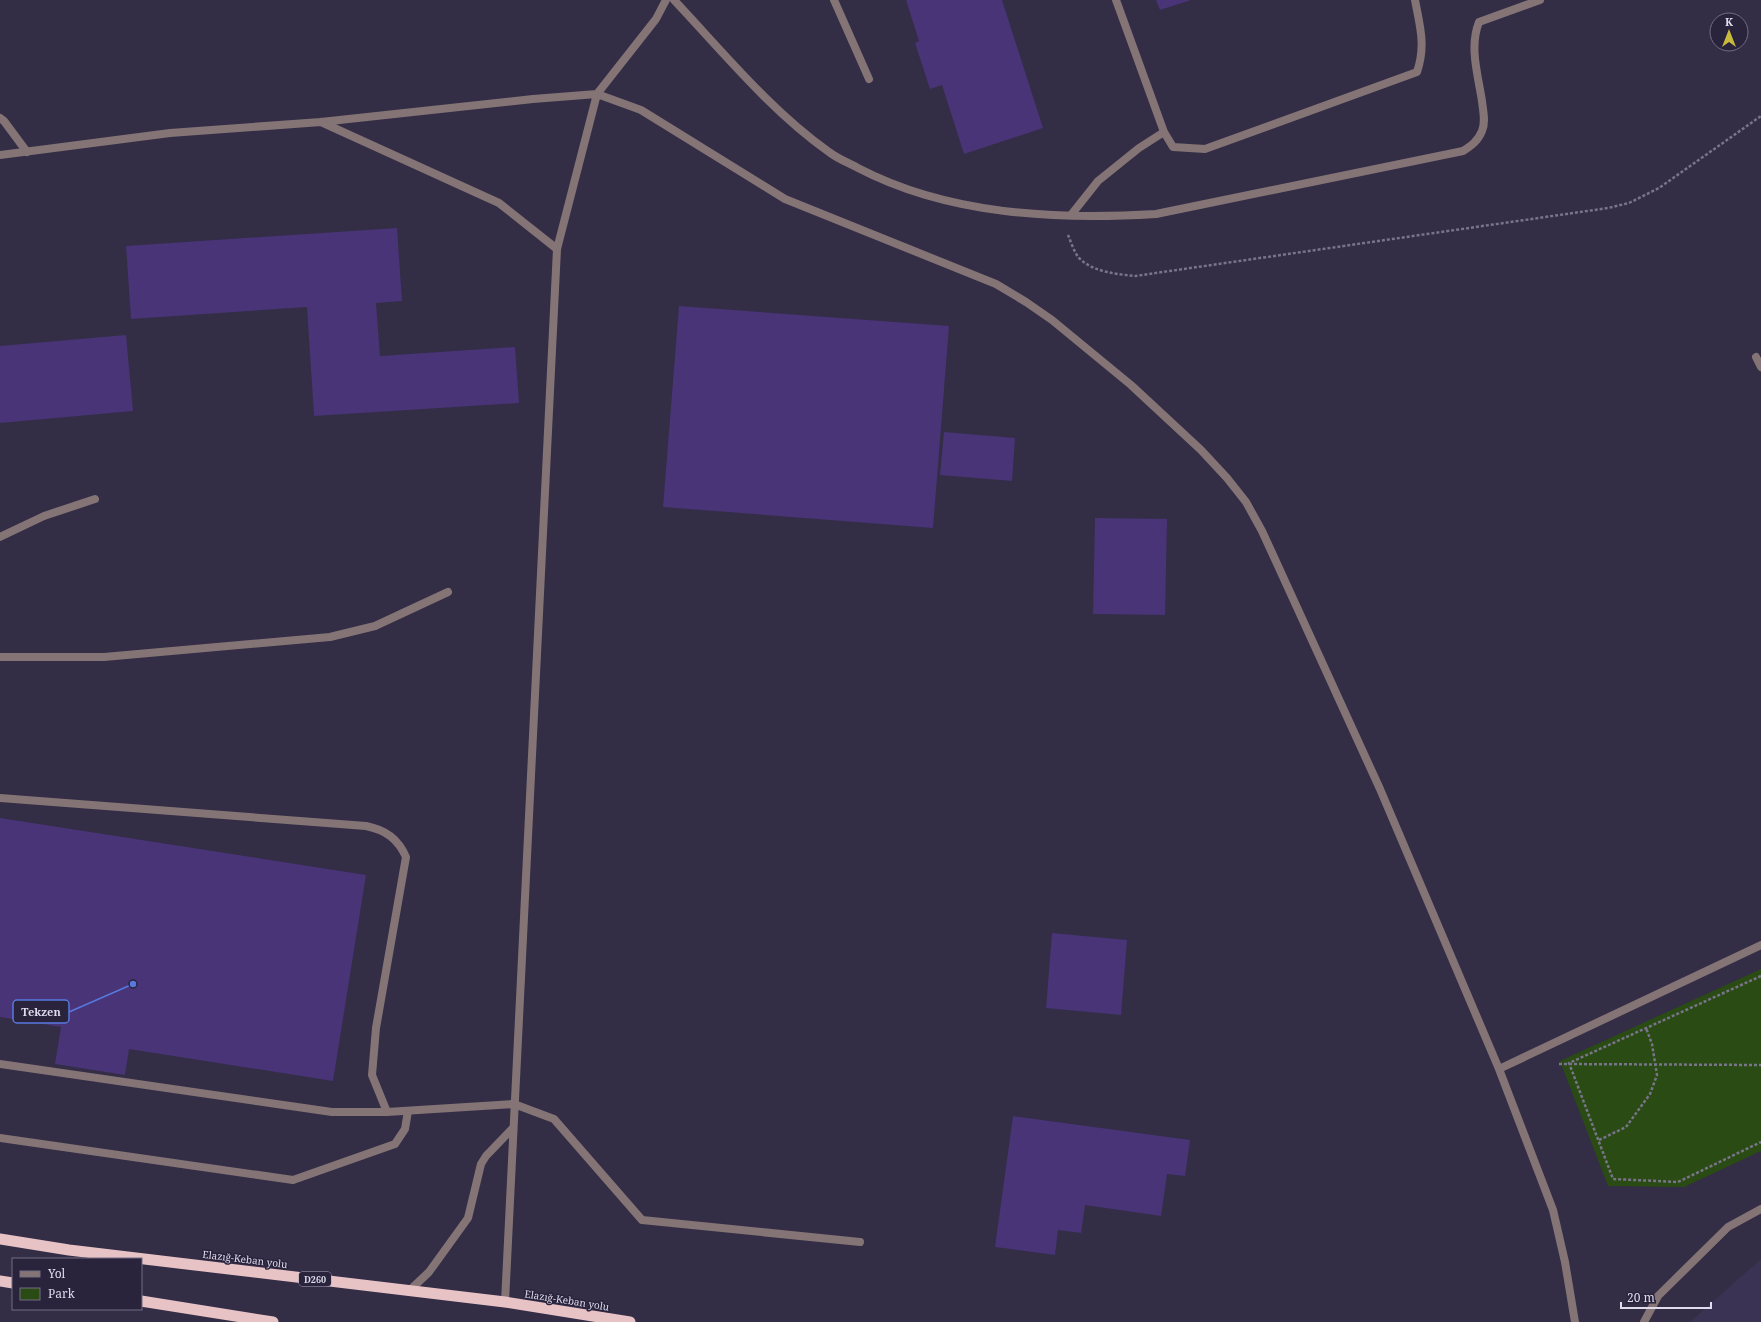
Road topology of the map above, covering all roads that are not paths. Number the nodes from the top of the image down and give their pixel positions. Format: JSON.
{"nodes":[{"id":1,"x":666,"y":0,"type":"edge"},
{"id":2,"x":674,"y":0,"type":"edge"},
{"id":3,"x":834,"y":0,"type":"edge"},
{"id":4,"x":1116,"y":0,"type":"edge"},
{"id":5,"x":1414,"y":0,"type":"edge"},
{"id":6,"x":1540,"y":0,"type":"edge"},
{"id":7,"x":869,"y":79,"type":"dead end"},
{"id":8,"x":597,"y":94,"type":"junction"},
{"id":9,"x":0,"y":118,"type":"edge"},
{"id":10,"x":321,"y":122,"type":"junction"},
{"id":11,"x":1164,"y":132,"type":"junction"},
{"id":12,"x":27,"y":152,"type":"junction"},
{"id":13,"x":0,"y":155,"type":"edge"},
{"id":14,"x":1071,"y":215,"type":"junction"},
{"id":15,"x":557,"y":249,"type":"junction"},
{"id":16,"x":1756,"y":357,"type":"dead end"},
{"id":17,"x":1761,"y":367,"type":"edge"},
{"id":18,"x":96,"y":499,"type":"dead end"},
{"id":19,"x":0,"y":537,"type":"edge"},
{"id":20,"x":448,"y":592,"type":"dead end"},
{"id":21,"x":0,"y":657,"type":"edge"},
{"id":22,"x":0,"y":798,"type":"edge"},
{"id":23,"x":1761,"y":945,"type":"edge"},
{"id":24,"x":0,"y":1064,"type":"edge"},
{"id":25,"x":1499,"y":1070,"type":"junction"},
{"id":26,"x":514,"y":1104,"type":"junction"},
{"id":27,"x":408,"y":1111,"type":"junction"},
{"id":28,"x":387,"y":1112,"type":"junction"},
{"id":29,"x":513,"y":1128,"type":"junction"},
{"id":30,"x":0,"y":1138,"type":"edge"},
{"id":31,"x":1761,"y":1209,"type":"edge"},
{"id":32,"x":0,"y":1238,"type":"edge"},
{"id":33,"x":860,"y":1242,"type":"dead end"},
{"id":34,"x":137,"y":1258,"type":"edge"},
{"id":35,"x":142,"y":1259,"type":"edge"},
{"id":36,"x":0,"y":1281,"type":"edge"},
{"id":37,"x":12,"y":1283,"type":"edge"},
{"id":38,"x":410,"y":1290,"type":"junction"},
{"id":39,"x":142,"y":1301,"type":"edge"},
{"id":40,"x":505,"y":1302,"type":"junction"},
{"id":41,"x":273,"y":1322,"type":"edge"},
{"id":42,"x":630,"y":1322,"type":"edge"},
{"id":43,"x":1575,"y":1322,"type":"edge"},
{"id":44,"x":1644,"y":1322,"type":"edge"}],
"edges":[{"from":1,"to":8,"type":"street"},
{"from":2,"to":14,"type":"street"},
{"from":3,"to":7,"type":"street"},
{"from":4,"to":11,"type":"street"},
{"from":5,"to":11,"type":"street"},
{"from":6,"to":14,"type":"street"},
{"from":8,"to":10,"type":"street"},
{"from":8,"to":15,"type":"street"},
{"from":8,"to":25,"type":"street"},
{"from":9,"to":12,"type":"street"},
{"from":10,"to":12,"type":"street"},
{"from":10,"to":15,"type":"street"},
{"from":11,"to":14,"type":"street"},
{"from":12,"to":13,"type":"street"},
{"from":15,"to":26,"type":"street"},
{"from":16,"to":17,"type":"street"},
{"from":18,"to":19,"type":"street"},
{"from":20,"to":21,"type":"street"},
{"from":22,"to":28,"type":"street"},
{"from":23,"to":25,"type":"street"},
{"from":24,"to":28,"type":"street"},
{"from":25,"to":43,"type":"street"},
{"from":26,"to":27,"type":"street"},
{"from":26,"to":29,"type":"street"},
{"from":26,"to":33,"type":"street"},
{"from":27,"to":28,"type":"street"},
{"from":27,"to":30,"type":"street"},
{"from":29,"to":38,"type":"street"},
{"from":29,"to":40,"type":"street"},
{"from":31,"to":44,"type":"street"},
{"from":32,"to":34,"type":"highway","name":"Elazığ-Keban yolu","number":"D260"},
{"from":35,"to":38,"type":"highway","name":"Elazığ-Keban yolu","number":"D260"},
{"from":36,"to":37,"type":"highway"},
{"from":38,"to":40,"type":"highway","name":"Elazığ-Keban yolu","number":"D260"},
{"from":39,"to":41,"type":"highway"},
{"from":40,"to":42,"type":"highway","name":"Elazığ-Keban yolu","number":"D260"}]}
